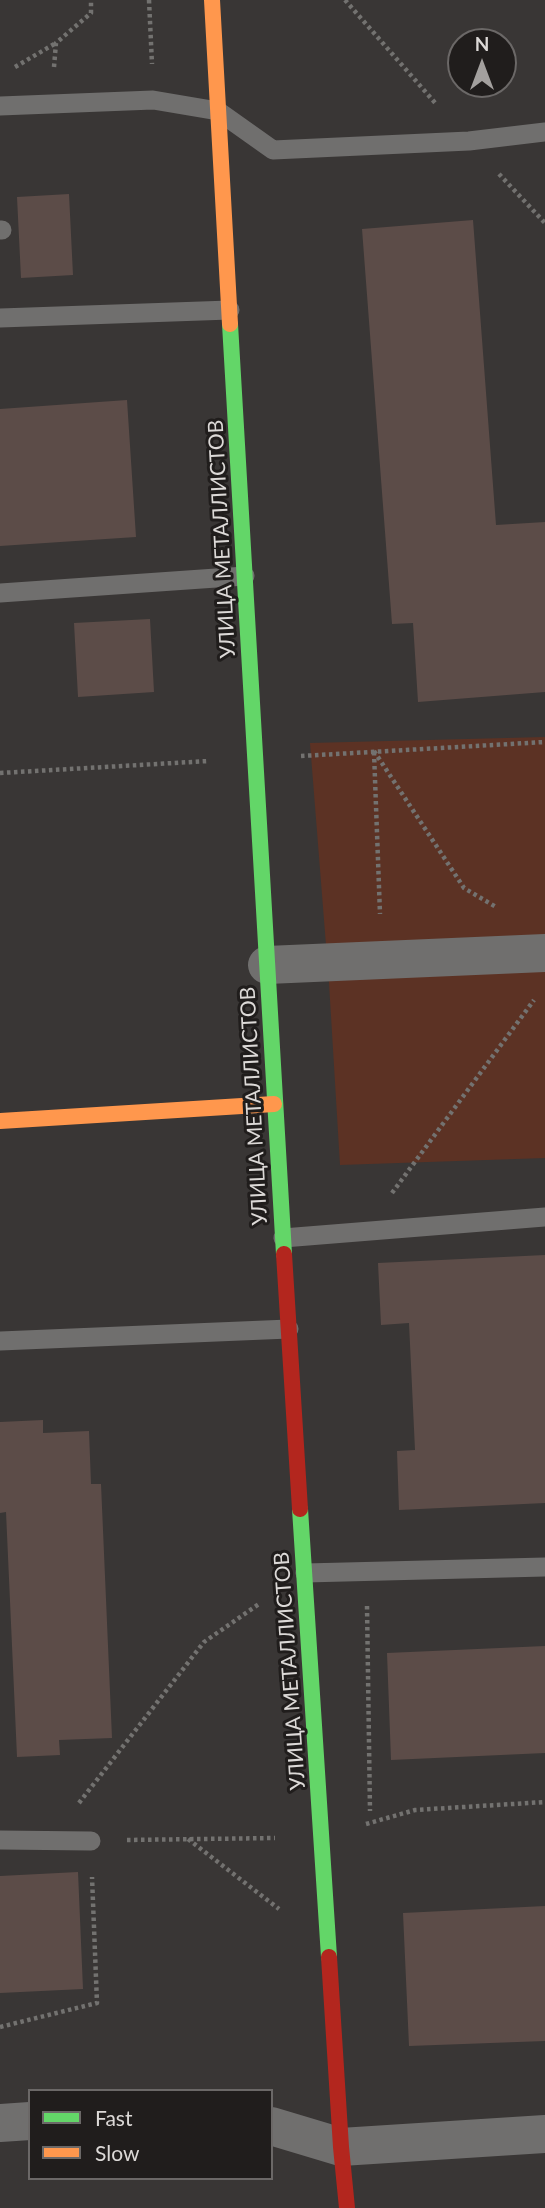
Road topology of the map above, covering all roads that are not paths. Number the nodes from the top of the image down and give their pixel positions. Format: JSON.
{"nodes":[{"id":1,"x":212,"y":0,"type":"edge"},
{"id":2,"x":0,"y":106,"type":"edge"},
{"id":3,"x":218,"y":111,"type":"junction"},
{"id":4,"x":545,"y":132,"type":"edge"},
{"id":5,"x":230,"y":310,"type":"junction"},
{"id":6,"x":0,"y":318,"type":"edge"},
{"id":7,"x":245,"y":576,"type":"junction"},
{"id":8,"x":0,"y":593,"type":"edge"},
{"id":9,"x":545,"y":953,"type":"edge"},
{"id":10,"x":267,"y":965,"type":"junction"},
{"id":11,"x":274,"y":1104,"type":"junction"},
{"id":12,"x":0,"y":1121,"type":"edge"},
{"id":13,"x":545,"y":1217,"type":"edge"},
{"id":14,"x":283,"y":1238,"type":"junction"},
{"id":15,"x":289,"y":1329,"type":"junction"},
{"id":16,"x":0,"y":1340,"type":"edge"},
{"id":17,"x":545,"y":1567,"type":"edge"},
{"id":18,"x":305,"y":1573,"type":"junction"},
{"id":19,"x":0,"y":1840,"type":"edge"},
{"id":20,"x":91,"y":1841,"type":"road end"},
{"id":21,"x":28,"y":2121,"type":"edge"},
{"id":22,"x":0,"y":2123,"type":"edge"},
{"id":23,"x":273,"y":2127,"type":"edge"},
{"id":24,"x":545,"y":2134,"type":"edge"},
{"id":25,"x":341,"y":2147,"type":"junction"},
{"id":26,"x":346,"y":2208,"type":"edge"}],
"edges":[{"from":1,"to":3,"type":"street","name":"УЛИЦА МЕТАЛЛИСТОВ"},
{"from":2,"to":3,"type":"lane"},
{"from":3,"to":4,"type":"lane"},
{"from":3,"to":5,"type":"street","name":"УЛИЦА МЕТАЛЛИСТОВ"},
{"from":5,"to":6,"type":"lane"},
{"from":5,"to":7,"type":"street","name":"УЛИЦА МЕТАЛЛИСТОВ"},
{"from":7,"to":8,"type":"lane"},
{"from":7,"to":10,"type":"street","name":"УЛИЦА МЕТАЛЛИСТОВ"},
{"from":9,"to":10,"type":"street"},
{"from":10,"to":11,"type":"street","name":"УЛИЦА МЕТАЛЛИСТОВ"},
{"from":11,"to":12,"type":"street"},
{"from":11,"to":14,"type":"street","name":"УЛИЦА МЕТАЛЛИСТОВ"},
{"from":13,"to":14,"type":"lane"},
{"from":14,"to":15,"type":"street","name":"УЛИЦА МЕТАЛЛИСТОВ"},
{"from":15,"to":16,"type":"lane"},
{"from":15,"to":18,"type":"street","name":"УЛИЦА МЕТАЛЛИСТОВ"},
{"from":17,"to":18,"type":"lane"},
{"from":18,"to":25,"type":"street","name":"УЛИЦА МЕТАЛЛИСТОВ"},
{"from":19,"to":20,"type":"lane"},
{"from":21,"to":22,"type":"street"},
{"from":23,"to":25,"type":"street"},
{"from":24,"to":25,"type":"street"},
{"from":25,"to":26,"type":"street","name":"УЛИЦА МЕТАЛЛИСТОВ"}]}
